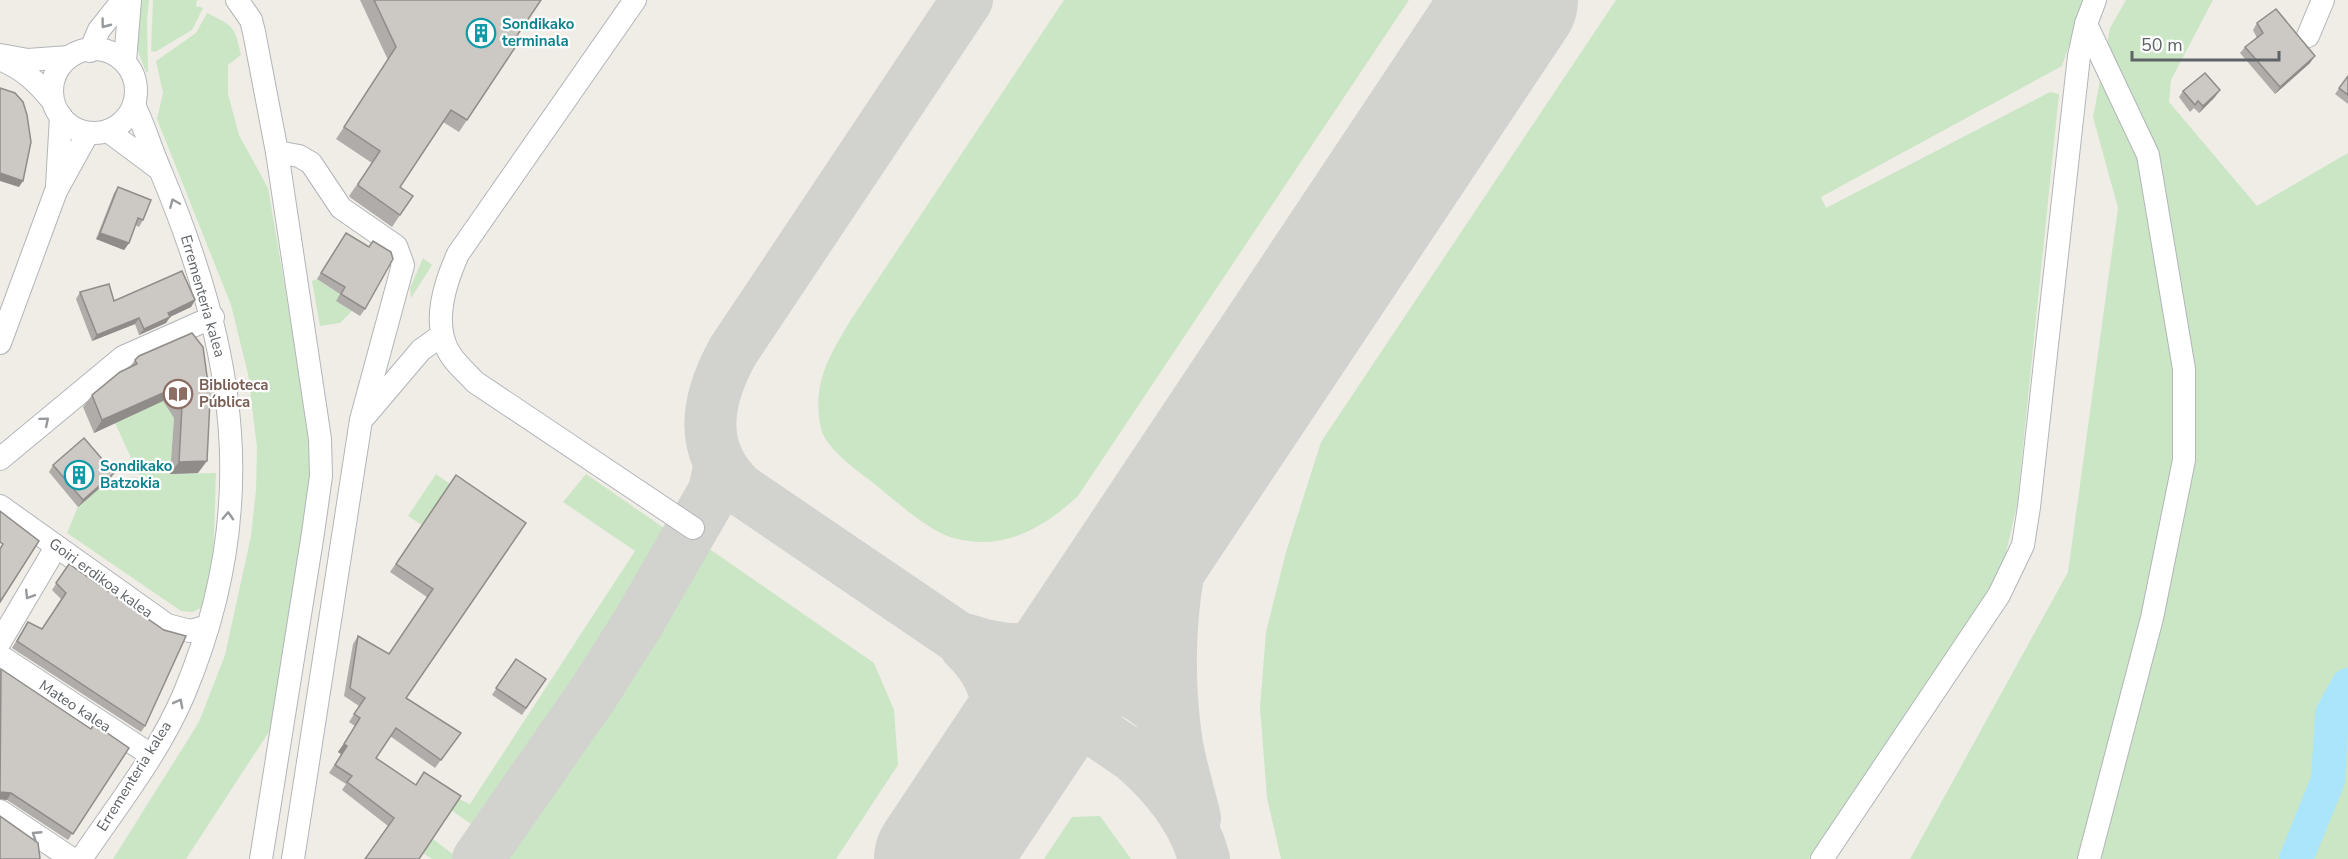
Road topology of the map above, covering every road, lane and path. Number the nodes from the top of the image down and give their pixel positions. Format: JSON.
{"nodes":[{"id":1,"x":123,"y":0,"type":"edge"},
{"id":2,"x":130,"y":0,"type":"edge"},
{"id":3,"x":237,"y":0,"type":"edge"},
{"id":4,"x":635,"y":0,"type":"edge"},
{"id":5,"x":2095,"y":0,"type":"edge"},
{"id":6,"x":2323,"y":0,"type":"edge"},
{"id":7,"x":2086,"y":24,"type":"junction"},
{"id":8,"x":2308,"y":36,"type":"dead end"},
{"id":9,"x":80,"y":54,"type":"junction"},
{"id":10,"x":0,"y":55,"type":"edge"},
{"id":11,"x":0,"y":59,"type":"edge"},
{"id":12,"x":125,"y":61,"type":"junction"},
{"id":13,"x":134,"y":105,"type":"junction"},
{"id":14,"x":56,"y":107,"type":"junction"},
{"id":15,"x":98,"y":132,"type":"junction"},
{"id":16,"x":277,"y":152,"type":"junction"},
{"id":17,"x":159,"y":169,"type":"junction"},
{"id":18,"x":56,"y":191,"type":"junction"},
{"id":19,"x":213,"y":317,"type":"junction"},
{"id":20,"x":442,"y":335,"type":"junction"},
{"id":21,"x":0,"y":343,"type":"edge"},
{"id":22,"x":361,"y":420,"type":"junction"},
{"id":23,"x":0,"y":459,"type":"edge"},
{"id":24,"x":0,"y":506,"type":"edge"},
{"id":25,"x":693,"y":528,"type":"dead end"},
{"id":26,"x":58,"y":557,"type":"junction"},
{"id":27,"x":207,"y":626,"type":"junction"},
{"id":28,"x":0,"y":642,"type":"edge"},
{"id":29,"x":0,"y":657,"type":"edge"},
{"id":30,"x":151,"y":755,"type":"junction"},
{"id":31,"x":0,"y":812,"type":"edge"},
{"id":32,"x":72,"y":859,"type":"edge"},
{"id":33,"x":81,"y":859,"type":"edge"},
{"id":34,"x":261,"y":859,"type":"edge"},
{"id":35,"x":293,"y":859,"type":"edge"},
{"id":36,"x":1822,"y":859,"type":"edge"},
{"id":37,"x":2089,"y":859,"type":"edge"}],
"edges":[{"from":1,"to":9,"type":"street","one_way":true},
{"from":2,"to":12,"type":"street"},
{"from":3,"to":16,"type":"street"},
{"from":4,"to":20,"type":"street"},
{"from":5,"to":7,"type":"street"},
{"from":6,"to":8,"type":"street"},
{"from":7,"to":36,"type":"street"},
{"from":7,"to":37,"type":"street"},
{"from":9,"to":10,"type":"street"},
{"from":9,"to":12,"type":"street"},
{"from":9,"to":14,"type":"street"},
{"from":11,"to":14,"type":"street"},
{"from":12,"to":13,"type":"street"},
{"from":13,"to":15,"type":"street"},
{"from":13,"to":17,"type":"street","name":"Errementeria kalea"},
{"from":14,"to":15,"type":"street"},
{"from":14,"to":18,"type":"street"},
{"from":15,"to":17,"type":"street"},
{"from":15,"to":18,"type":"street"},
{"from":16,"to":22,"type":"street"},
{"from":16,"to":34,"type":"street"},
{"from":19,"to":17,"type":"street","name":"Errementeria kalea","one_way":true},
{"from":18,"to":21,"type":"street"},
{"from":23,"to":19,"type":"street","one_way":true},
{"from":27,"to":19,"type":"street","name":"Errementeria kalea","one_way":true},
{"from":20,"to":22,"type":"street"},
{"from":20,"to":25,"type":"street"},
{"from":22,"to":35,"type":"street"},
{"from":24,"to":26,"type":"street","name":"Goiri erdikoa kalea"},
{"from":26,"to":27,"type":"street","name":"Goiri erdikoa kalea"},
{"from":26,"to":28,"type":"street","one_way":true},
{"from":30,"to":27,"type":"street","name":"Errementeria kalea","one_way":true},
{"from":29,"to":30,"type":"street","name":"Mateo kalea"},
{"from":30,"to":33,"type":"street","name":"Errementeria kalea"},
{"from":32,"to":31,"type":"street","one_way":true}]}
